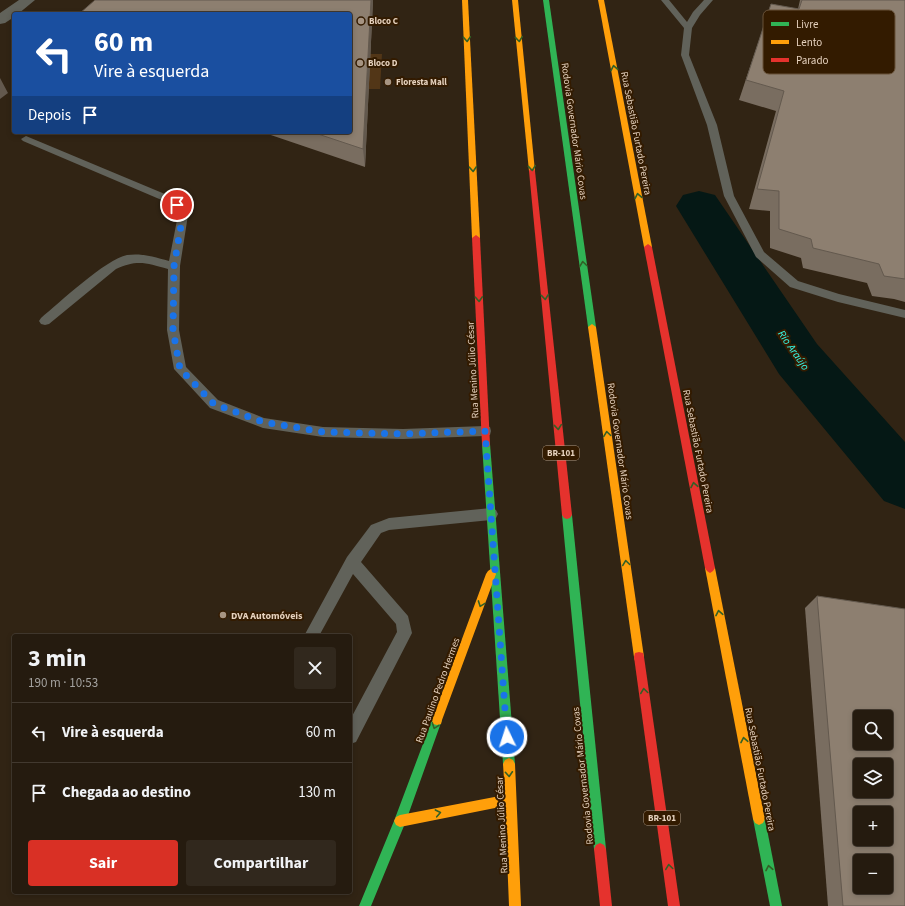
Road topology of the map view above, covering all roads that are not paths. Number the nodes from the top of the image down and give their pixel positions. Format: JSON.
{"nodes":[{"id":1,"x":28,"y":0,"type":"edge"},
{"id":2,"x":465,"y":0,"type":"edge"},
{"id":3,"x":515,"y":0,"type":"edge"},
{"id":4,"x":546,"y":0,"type":"edge"},
{"id":5,"x":551,"y":0,"type":"edge"},
{"id":6,"x":601,"y":0,"type":"edge"},
{"id":7,"x":665,"y":0,"type":"edge"},
{"id":8,"x":709,"y":0,"type":"edge"},
{"id":9,"x":0,"y":20,"type":"edge"},
{"id":10,"x":549,"y":26,"type":"junction"},
{"id":11,"x":688,"y":28,"type":"junction"},
{"id":12,"x":26,"y":139,"type":"dead end"},
{"id":13,"x":174,"y":266,"type":"junction"},
{"id":14,"x":905,"y":314,"type":"edge"},
{"id":15,"x":45,"y":321,"type":"dead end"},
{"id":16,"x":485,"y":431,"type":"junction"},
{"id":17,"x":491,"y":514,"type":"junction"},
{"id":18,"x":352,"y":562,"type":"junction"},
{"id":19,"x":494,"y":567,"type":"junction"},
{"id":20,"x":312,"y":634,"type":"edge"},
{"id":21,"x":352,"y":732,"type":"edge"},
{"id":22,"x":511,"y":799,"type":"junction"},
{"id":23,"x":400,"y":821,"type":"junction"},
{"id":24,"x":365,"y":906,"type":"edge"},
{"id":25,"x":515,"y":906,"type":"edge"},
{"id":26,"x":606,"y":906,"type":"edge"},
{"id":27,"x":674,"y":906,"type":"edge"},
{"id":28,"x":776,"y":906,"type":"edge"}],
"edges":[{"from":1,"to":9,"type":"street"},
{"from":2,"to":16,"type":"main road","name":"Rua Menino Júlio César","one_way":true},
{"from":3,"to":26,"type":"main road","name":"Rodovia Governador Mário Covas","number":"BR-101","one_way":true},
{"from":4,"to":10,"type":"main road","name":"Rodovia Governador Mário Covas","number":"BR-101"},
{"from":5,"to":10,"type":"main road"},
{"from":28,"to":6,"type":"main road","name":"Rua Sebastião Furtado Pereira","one_way":true},
{"from":7,"to":11,"type":"lane"},
{"from":8,"to":11,"type":"lane"},
{"from":27,"to":10,"type":"main road","name":"Rodovia Governador Mário Covas","number":"BR-101","one_way":true},
{"from":11,"to":14,"type":"lane"},
{"from":12,"to":13,"type":"lane"},
{"from":13,"to":15,"type":"lane"},
{"from":13,"to":16,"type":"lane"},
{"from":16,"to":17,"type":"main road","name":"Rua Menino Júlio César"},
{"from":17,"to":18,"type":"lane"},
{"from":17,"to":19,"type":"main road","name":"Rua Menino Júlio César"},
{"from":18,"to":20,"type":"lane"},
{"from":18,"to":21,"type":"lane"},
{"from":19,"to":22,"type":"main road","name":"Rua Menino Júlio César","one_way":true},
{"from":19,"to":23,"type":"main road","name":"Rua Paulino Pedro Hermes","one_way":true},
{"from":23,"to":22,"type":"main road","one_way":true},
{"from":22,"to":25,"type":"main road","name":"Rua Menino Júlio César"},
{"from":23,"to":24,"type":"main road","name":"Rua Paulino Pedro Hermes"}]}
